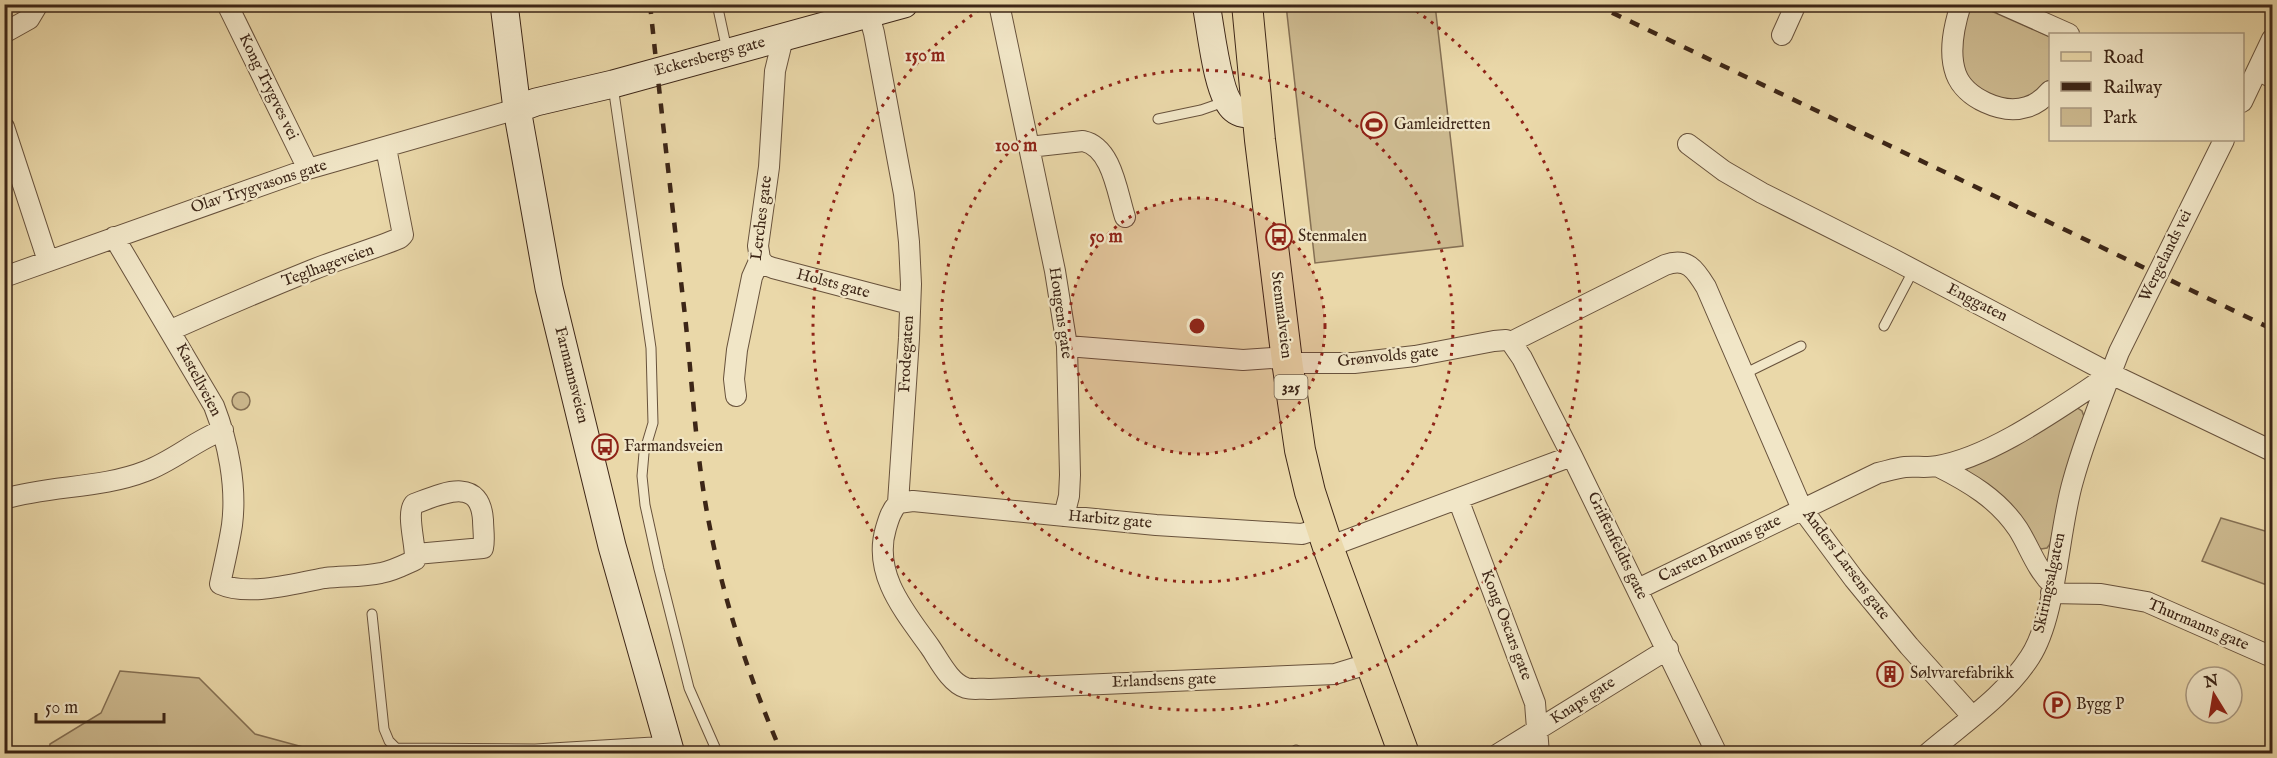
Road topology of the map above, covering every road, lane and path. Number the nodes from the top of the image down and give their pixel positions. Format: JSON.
{"nodes":[{"id":1,"x":38,"y":4,"type":"edge"},
{"id":2,"x":227,"y":4,"type":"edge"},
{"id":3,"x":504,"y":4,"type":"edge"},
{"id":4,"x":717,"y":4,"type":"edge"},
{"id":5,"x":904,"y":4,"type":"edge"},
{"id":6,"x":999,"y":4,"type":"edge"},
{"id":7,"x":1206,"y":4,"type":"edge"},
{"id":8,"x":1247,"y":4,"type":"edge"},
{"id":9,"x":1796,"y":4,"type":"edge"},
{"id":10,"x":1961,"y":4,"type":"edge"},
{"id":11,"x":2002,"y":4,"type":"edge"},
{"id":12,"x":867,"y":10,"type":"edge"},
{"id":13,"x":4,"y":33,"type":"edge"},
{"id":14,"x":2067,"y":33,"type":"edge"},
{"id":15,"x":1782,"y":35,"type":"dead end"},
{"id":16,"x":783,"y":38,"type":"junction"},
{"id":17,"x":2272,"y":39,"type":"edge"},
{"id":18,"x":728,"y":52,"type":"junction"},
{"id":19,"x":2264,"y":80,"type":"edge"},
{"id":20,"x":613,"y":84,"type":"junction"},
{"id":21,"x":2049,"y":93,"type":"edge"},
{"id":22,"x":2244,"y":100,"type":"edge"},
{"id":23,"x":1227,"y":101,"type":"junction"},
{"id":24,"x":517,"y":109,"type":"junction"},
{"id":25,"x":1257,"y":114,"type":"junction"},
{"id":26,"x":1158,"y":119,"type":"dead end"},
{"id":27,"x":4,"y":127,"type":"edge"},
{"id":28,"x":2224,"y":141,"type":"edge"},
{"id":29,"x":1688,"y":144,"type":"dead end"},
{"id":30,"x":1029,"y":147,"type":"junction"},
{"id":31,"x":386,"y":148,"type":"junction"},
{"id":32,"x":308,"y":169,"type":"junction"},
{"id":33,"x":1125,"y":217,"type":"dead end"},
{"id":34,"x":114,"y":237,"type":"junction"},
{"id":35,"x":760,"y":259,"type":"junction"},
{"id":36,"x":48,"y":261,"type":"junction"},
{"id":37,"x":1689,"y":265,"type":"joint"},
{"id":38,"x":1913,"y":271,"type":"junction"},
{"id":39,"x":4,"y":277,"type":"edge"},
{"id":40,"x":910,"y":304,"type":"junction"},
{"id":41,"x":1884,"y":326,"type":"dead end"},
{"id":42,"x":171,"y":330,"type":"junction"},
{"id":43,"x":1511,"y":342,"type":"junction"},
{"id":44,"x":1067,"y":346,"type":"junction"},
{"id":45,"x":1801,"y":346,"type":"dead end"},
{"id":46,"x":1287,"y":361,"type":"junction"},
{"id":47,"x":2111,"y":374,"type":"junction"},
{"id":48,"x":1744,"y":377,"type":"junction"},
{"id":49,"x":736,"y":396,"type":"dead end"},
{"id":50,"x":223,"y":430,"type":"junction"},
{"id":51,"x":2272,"y":451,"type":"edge"},
{"id":52,"x":1572,"y":456,"type":"junction"},
{"id":53,"x":1937,"y":466,"type":"junction"},
{"id":54,"x":4,"y":499,"type":"edge"},
{"id":55,"x":1458,"y":499,"type":"junction"},
{"id":56,"x":898,"y":503,"type":"junction"},
{"id":57,"x":1802,"y":509,"type":"junction"},
{"id":58,"x":1064,"y":516,"type":"junction"},
{"id":59,"x":1324,"y":538,"type":"junction"},
{"id":60,"x":416,"y":554,"type":"dead end"},
{"id":61,"x":1638,"y":589,"type":"junction"},
{"id":62,"x":2052,"y":589,"type":"junction"},
{"id":63,"x":372,"y":614,"type":"dead end"},
{"id":64,"x":1668,"y":649,"type":"junction"},
{"id":65,"x":2272,"y":657,"type":"edge"},
{"id":66,"x":1371,"y":663,"type":"junction"},
{"id":67,"x":956,"y":682,"type":"joint"},
{"id":68,"x":1972,"y":716,"type":"junction"},
{"id":69,"x":1538,"y":730,"type":"junction"},
{"id":70,"x":669,"y":746,"type":"edge"},
{"id":71,"x":718,"y":753,"type":"edge"},
{"id":72,"x":1404,"y":753,"type":"edge"},
{"id":73,"x":1498,"y":753,"type":"edge"},
{"id":74,"x":1539,"y":753,"type":"edge"},
{"id":75,"x":1717,"y":753,"type":"edge"},
{"id":76,"x":1927,"y":753,"type":"edge"}],
"edges":[{"from":1,"to":13,"type":"street"},
{"from":2,"to":32,"type":"street","name":"Kong Trygves vei"},
{"from":3,"to":24,"type":"main road","name":"Farmannsveien"},
{"from":4,"to":18,"type":"lane"},
{"from":5,"to":12,"type":"main road","name":"Eckersbergs gate"},
{"from":6,"to":30,"type":"street","name":"Hougens gate"},
{"from":7,"to":23,"type":"main road"},
{"from":8,"to":25,"type":"main road","name":"Stenmalveien","number":"325"},
{"from":9,"to":15,"type":"street"},
{"from":10,"to":21,"type":"street"},
{"from":11,"to":14,"type":"street"},
{"from":12,"to":16,"type":"main road","name":"Eckersbergs gate"},
{"from":12,"to":40,"type":"street","name":"Frodegaten"},
{"from":16,"to":18,"type":"main road","name":"Eckersbergs gate"},
{"from":16,"to":35,"type":"street","name":"Lerches gate"},
{"from":17,"to":19,"type":"street"},
{"from":18,"to":20,"type":"main road","name":"Eckersbergs gate"},
{"from":19,"to":22,"type":"street"},
{"from":20,"to":24,"type":"main road","name":"Eckersbergs gate"},
{"from":20,"to":71,"type":"lane"},
{"from":23,"to":25,"type":"main road"},
{"from":23,"to":26,"type":"lane"},
{"from":24,"to":31,"type":"street","name":"Olav Trygvasons gate"},
{"from":24,"to":70,"type":"main road","name":"Farmannsveien"},
{"from":25,"to":46,"type":"main road","name":"Stenmalveien","number":"325"},
{"from":27,"to":36,"type":"street"},
{"from":28,"to":47,"type":"street","name":"Wergelands vei"},
{"from":29,"to":38,"type":"street","name":"Enggaten"},
{"from":30,"to":33,"type":"street"},
{"from":30,"to":44,"type":"street","name":"Hougens gate"},
{"from":31,"to":32,"type":"street","name":"Olav Trygvasons gate"},
{"from":31,"to":42,"type":"street","name":"Teglhageveien"},
{"from":32,"to":34,"type":"street","name":"Olav Trygvasons gate"},
{"from":34,"to":36,"type":"street","name":"Olav Trygvasons gate"},
{"from":34,"to":42,"type":"street","name":"Kastellveien"},
{"from":35,"to":40,"type":"street","name":"Holsts gate"},
{"from":35,"to":49,"type":"street","name":"Lerches gate"},
{"from":36,"to":39,"type":"street","name":"Olav Trygvasons gate"},
{"from":37,"to":43,"type":"street","name":"Grønvolds gate"},
{"from":37,"to":48,"type":"street","name":"Anders Larsens gate"},
{"from":38,"to":41,"type":"lane"},
{"from":38,"to":47,"type":"street","name":"Enggaten"},
{"from":40,"to":56,"type":"street","name":"Frodegaten"},
{"from":42,"to":50,"type":"street","name":"Kastellveien"},
{"from":43,"to":46,"type":"street","name":"Grønvolds gate"},
{"from":43,"to":52,"type":"street","name":"Griffenfeldts gate"},
{"from":44,"to":46,"type":"street","name":"Grønvolds gate"},
{"from":44,"to":58,"type":"street","name":"Hougens gate"},
{"from":45,"to":48,"type":"lane"},
{"from":46,"to":59,"type":"main road","name":"Stenmalveien","number":"325"},
{"from":47,"to":51,"type":"street","name":"Enggaten"},
{"from":47,"to":53,"type":"street","name":"Carsten Bruuns gate"},
{"from":47,"to":62,"type":"street","name":"Skiringsalgaten"},
{"from":48,"to":57,"type":"street","name":"Anders Larsens gate"},
{"from":50,"to":54,"type":"street"},
{"from":50,"to":60,"type":"street","name":"Kastellveien"},
{"from":52,"to":55,"type":"street","name":"Harbitz gate"},
{"from":52,"to":61,"type":"street","name":"Griffenfeldts gate"},
{"from":53,"to":57,"type":"street","name":"Carsten Bruuns gate"},
{"from":53,"to":62,"type":"street","name":"Carsten Bruuns gate"},
{"from":55,"to":59,"type":"street","name":"Harbitz gate"},
{"from":55,"to":69,"type":"street","name":"Kong Oscars gate"},
{"from":56,"to":58,"type":"street","name":"Harbitz gate"},
{"from":56,"to":67,"type":"street","name":"Frodegaten"},
{"from":57,"to":61,"type":"street","name":"Carsten Bruuns gate"},
{"from":57,"to":68,"type":"street","name":"Anders Larsens gate"},
{"from":58,"to":59,"type":"street","name":"Harbitz gate"},
{"from":59,"to":66,"type":"main road","name":"Stenmalveien","number":"325"},
{"from":61,"to":64,"type":"street","name":"Griffenfeldts gate"},
{"from":62,"to":65,"type":"street","name":"Thurmanns gate"},
{"from":62,"to":68,"type":"street","name":"Skiringsalgaten"},
{"from":63,"to":70,"type":"lane","name":"Farmannsveien"},
{"from":64,"to":69,"type":"street","name":"Knaps gate"},
{"from":64,"to":75,"type":"street","name":"Griffenfeldts gate"},
{"from":66,"to":67,"type":"street","name":"Erlandsens gate"},
{"from":66,"to":72,"type":"main road","name":"Stenmalveien","number":"325"},
{"from":68,"to":76,"type":"street","name":"Skiringsalgaten"},
{"from":69,"to":73,"type":"street","name":"Knaps gate"},
{"from":69,"to":74,"type":"street","name":"Kong Oscars gate"}]}
